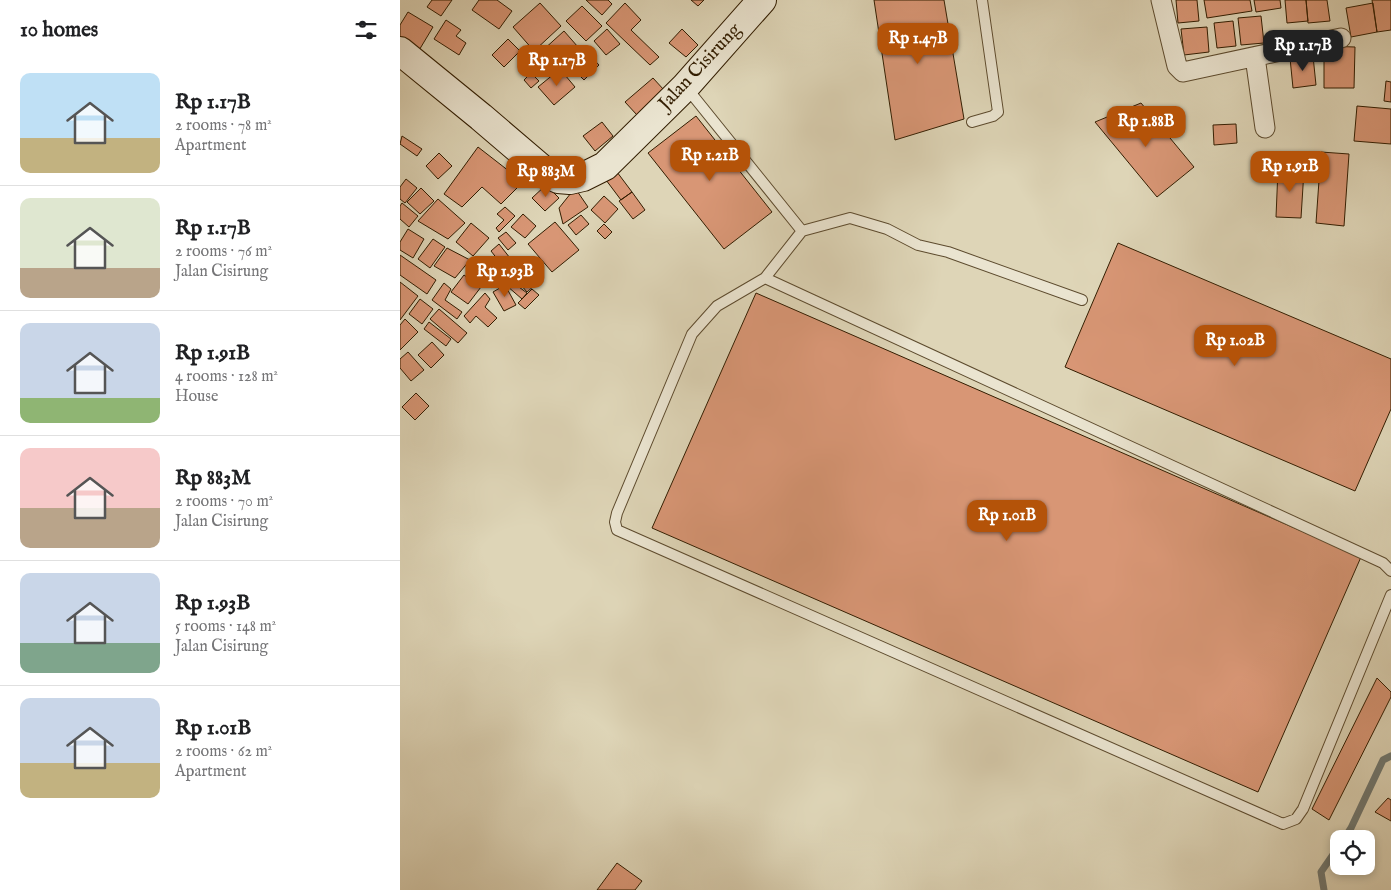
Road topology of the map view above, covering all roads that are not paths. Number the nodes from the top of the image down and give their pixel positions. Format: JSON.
{"nodes":[{"id":1,"x":762,"y":0,"type":"edge"},
{"id":2,"x":982,"y":0,"type":"edge"},
{"id":3,"x":1161,"y":0,"type":"edge"},
{"id":4,"x":1341,"y":38,"type":"dead end"},
{"id":5,"x":400,"y":51,"type":"edge"},
{"id":6,"x":1255,"y":57,"type":"junction"},
{"id":7,"x":685,"y":87,"type":"junction"},
{"id":8,"x":972,"y":122,"type":"dead end"},
{"id":9,"x":1265,"y":128,"type":"dead end"},
{"id":10,"x":802,"y":231,"type":"junction"},
{"id":11,"x":765,"y":278,"type":"junction"},
{"id":12,"x":1082,"y":300,"type":"dead end"},
{"id":13,"x":1391,"y":571,"type":"edge"},
{"id":14,"x":1391,"y":595,"type":"edge"}],
"edges":[{"from":1,"to":7,"type":"main road","name":"Jalan Cisirung"},
{"from":2,"to":8,"type":"lane"},
{"from":3,"to":6,"type":"street"},
{"from":4,"to":6,"type":"street"},
{"from":5,"to":7,"type":"main road","name":"Jalan Cisirung"},
{"from":6,"to":9,"type":"street"},
{"from":7,"to":10,"type":"lane"},
{"from":10,"to":11,"type":"lane"},
{"from":10,"to":12,"type":"lane"},
{"from":11,"to":13,"type":"lane"},
{"from":11,"to":14,"type":"lane"}]}
